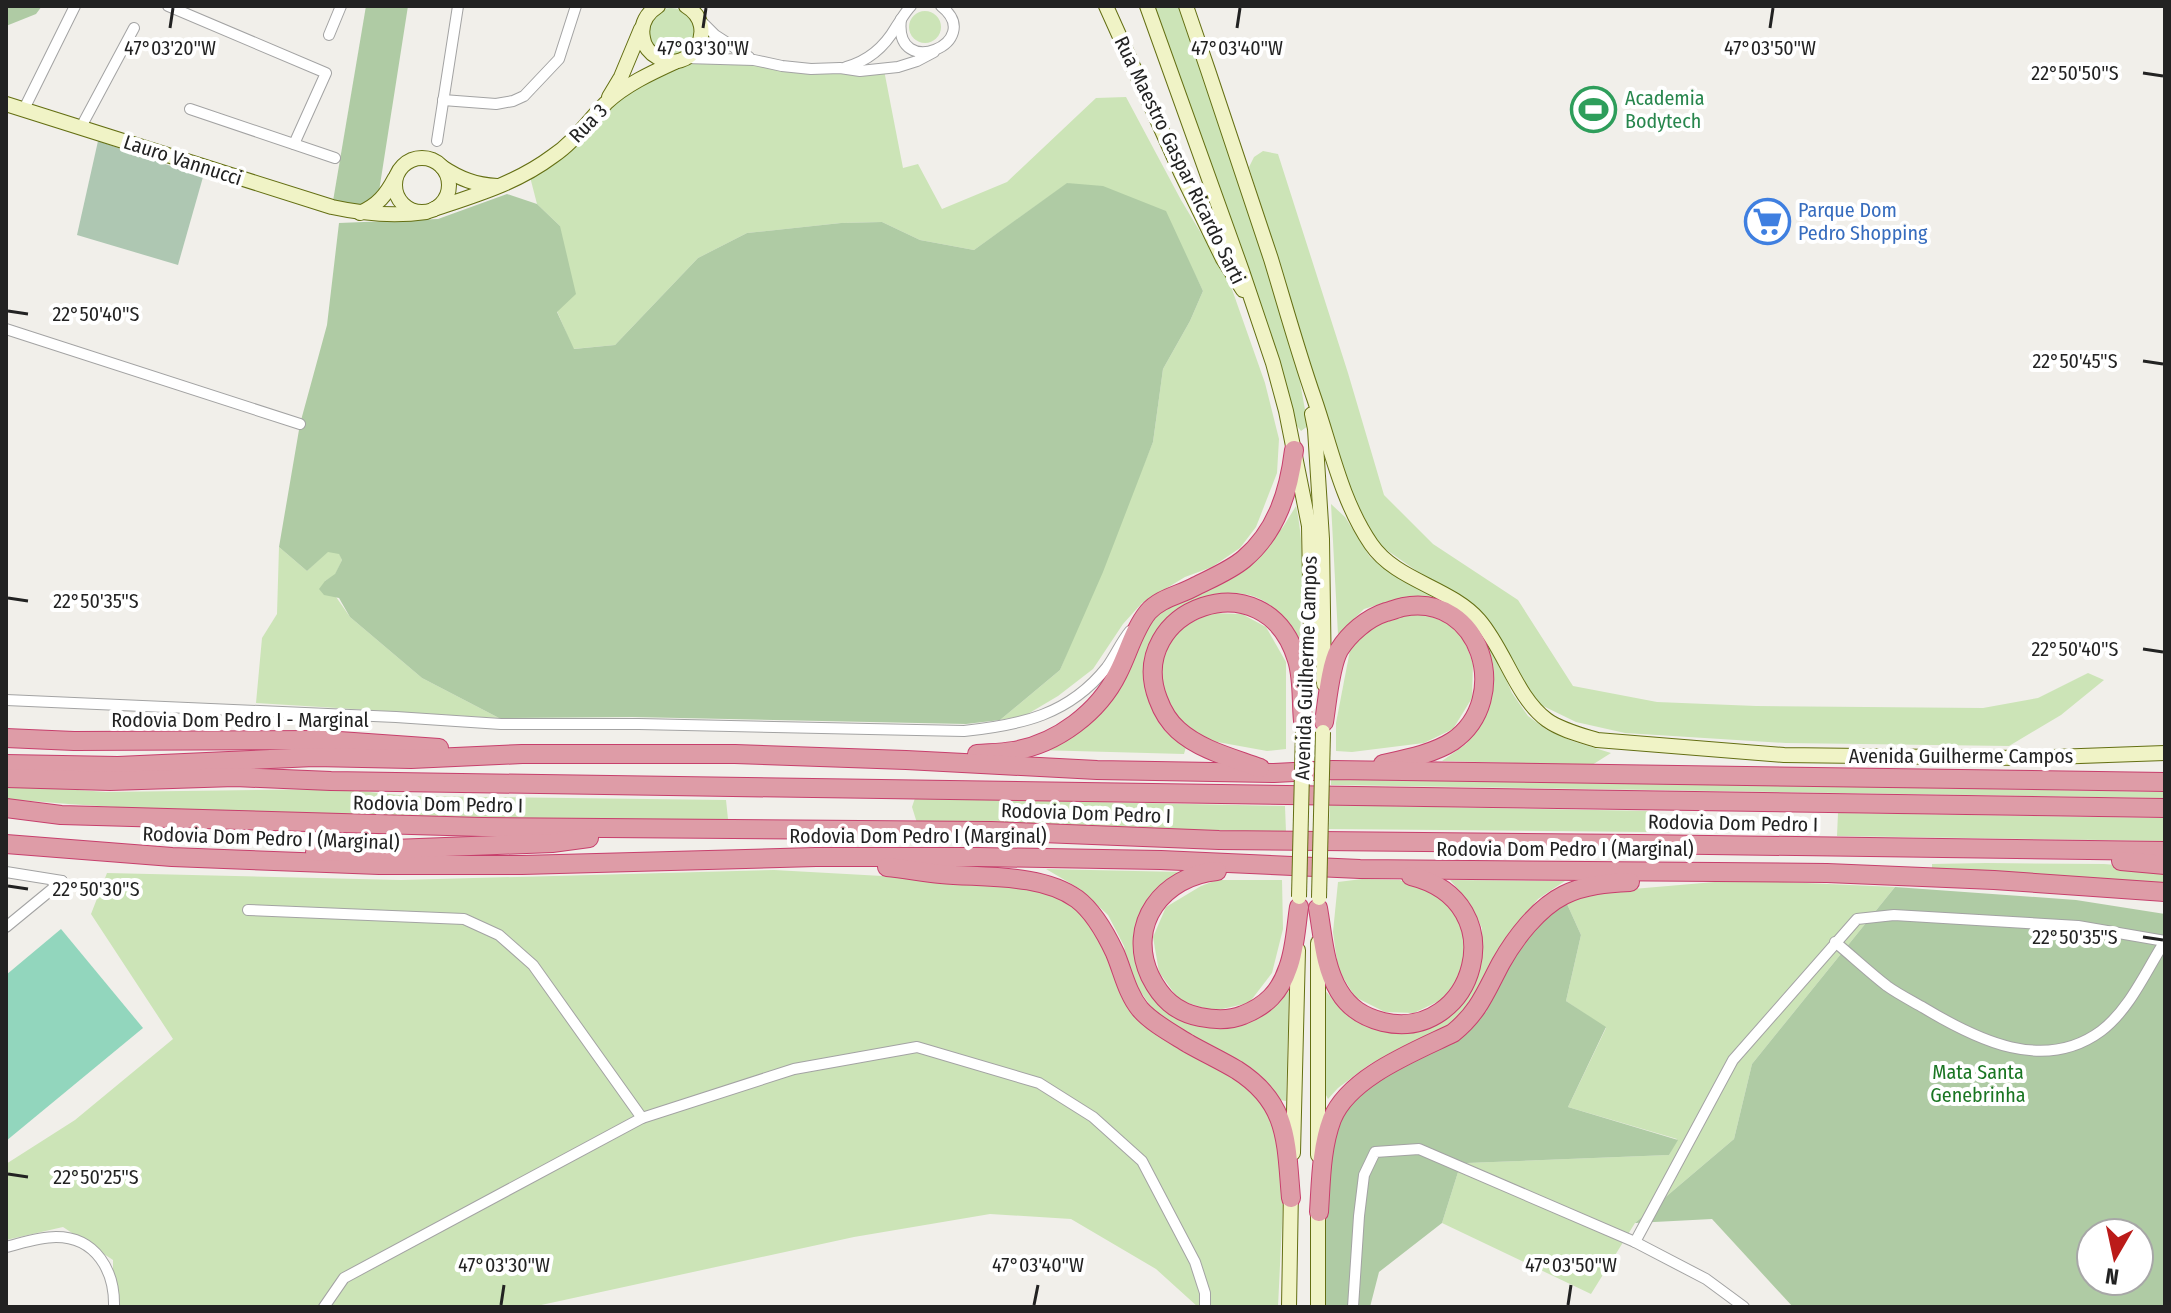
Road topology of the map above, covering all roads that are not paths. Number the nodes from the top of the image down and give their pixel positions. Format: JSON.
{"nodes":[{"id":1,"x":75,"y":6,"type":"edge"},
{"id":2,"x":168,"y":6,"type":"edge"},
{"id":3,"x":341,"y":6,"type":"edge"},
{"id":4,"x":458,"y":6,"type":"edge"},
{"id":5,"x":576,"y":6,"type":"edge"},
{"id":6,"x":911,"y":6,"type":"edge"},
{"id":7,"x":941,"y":6,"type":"edge"},
{"id":8,"x":1106,"y":6,"type":"edge"},
{"id":9,"x":1147,"y":6,"type":"edge"},
{"id":10,"x":1186,"y":6,"type":"edge"},
{"id":11,"x":692,"y":10,"type":"edge"},
{"id":12,"x":649,"y":13,"type":"edge"},
{"id":13,"x":901,"y":19,"type":"junction"},
{"id":14,"x":134,"y":28,"type":"dead end"},
{"id":15,"x":329,"y":35,"type":"dead end"},
{"id":16,"x":934,"y":52,"type":"junction"},
{"id":17,"x":681,"y":60,"type":"junction"},
{"id":18,"x":754,"y":60,"type":"junction"},
{"id":19,"x":840,"y":68,"type":"junction"},
{"id":20,"x":443,"y":100,"type":"junction"},
{"id":21,"x":607,"y":102,"type":"junction"},
{"id":22,"x":6,"y":104,"type":"edge"},
{"id":23,"x":24,"y":109,"type":"junction"},
{"id":24,"x":190,"y":109,"type":"dead end"},
{"id":25,"x":81,"y":127,"type":"junction"},
{"id":26,"x":437,"y":141,"type":"dead end"},
{"id":27,"x":294,"y":144,"type":"junction"},
{"id":28,"x":335,"y":158,"type":"dead end"},
{"id":29,"x":442,"y":166,"type":"junction"},
{"id":30,"x":397,"y":175,"type":"junction"},
{"id":31,"x":502,"y":186,"type":"junction"},
{"id":32,"x":430,"y":210,"type":"junction"},
{"id":33,"x":360,"y":213,"type":"junction"},
{"id":34,"x":1256,"y":312,"type":"junction"},
{"id":35,"x":6,"y":329,"type":"edge"},
{"id":36,"x":1299,"y":355,"type":"junction"},
{"id":37,"x":300,"y":424,"type":"dead end"},
{"id":38,"x":1294,"y":450,"type":"junction"},
{"id":39,"x":1148,"y":612,"type":"junction"},
{"id":40,"x":6,"y":700,"type":"edge"},
{"id":41,"x":1303,"y":726,"type":"junction"},
{"id":42,"x":1323,"y":727,"type":"junction"},
{"id":43,"x":6,"y":738,"type":"edge"},
{"id":44,"x":2165,"y":746,"type":"edge"},
{"id":45,"x":2165,"y":753,"type":"edge"},
{"id":46,"x":522,"y":754,"type":"junction"},
{"id":47,"x":2121,"y":754,"type":"junction"},
{"id":48,"x":906,"y":760,"type":"junction"},
{"id":49,"x":6,"y":764,"type":"edge"},
{"id":50,"x":1333,"y":770,"type":"junction"},
{"id":51,"x":1274,"y":773,"type":"junction"},
{"id":52,"x":6,"y":778,"type":"edge"},
{"id":53,"x":2165,"y":782,"type":"edge"},
{"id":54,"x":6,"y":808,"type":"edge"},
{"id":55,"x":2165,"y":808,"type":"edge"},
{"id":56,"x":653,"y":830,"type":"junction"},
{"id":57,"x":6,"y":844,"type":"edge"},
{"id":58,"x":2003,"y":849,"type":"junction"},
{"id":59,"x":2165,"y":851,"type":"edge"},
{"id":60,"x":176,"y":857,"type":"junction"},
{"id":61,"x":816,"y":857,"type":"junction"},
{"id":62,"x":2165,"y":865,"type":"edge"},
{"id":63,"x":1266,"y":866,"type":"junction"},
{"id":64,"x":1360,"y":869,"type":"junction"},
{"id":65,"x":6,"y":872,"type":"edge"},
{"id":66,"x":1827,"y":873,"type":"junction"},
{"id":67,"x":2165,"y":892,"type":"edge"},
{"id":68,"x":1309,"y":903,"type":"junction"},
{"id":69,"x":248,"y":910,"type":"dead end"},
{"id":70,"x":6,"y":927,"type":"edge"},
{"id":71,"x":2165,"y":941,"type":"edge"},
{"id":72,"x":1835,"y":942,"type":"junction"},
{"id":73,"x":642,"y":1118,"type":"junction"},
{"id":74,"x":1291,"y":1198,"type":"junction"},
{"id":75,"x":1319,"y":1212,"type":"junction"},
{"id":76,"x":1635,"y":1242,"type":"junction"},
{"id":77,"x":6,"y":1247,"type":"edge"},
{"id":78,"x":114,"y":1307,"type":"edge"},
{"id":79,"x":324,"y":1307,"type":"edge"},
{"id":80,"x":1205,"y":1307,"type":"edge"},
{"id":81,"x":1289,"y":1307,"type":"edge"},
{"id":82,"x":1318,"y":1307,"type":"edge"},
{"id":83,"x":1353,"y":1307,"type":"edge"},
{"id":84,"x":1744,"y":1307,"type":"edge"}],
"edges":[{"from":1,"to":23,"type":"street"},
{"from":2,"to":27,"type":"street"},
{"from":3,"to":15,"type":"street"},
{"from":4,"to":20,"type":"street"},
{"from":5,"to":20,"type":"street"},
{"from":6,"to":13,"type":"street"},
{"from":7,"to":16,"type":"street"},
{"from":8,"to":34,"type":"main road","name":"Rua Maestro Gaspar Ricardo Sarti"},
{"from":9,"to":34,"type":"main road","name":"Avenida Guilherme Campos"},
{"from":10,"to":36,"type":"main road","name":"Avenida Guilherme Campos"},
{"from":11,"to":17,"type":"main road"},
{"from":11,"to":18,"type":"street"},
{"from":12,"to":17,"type":"main road"},
{"from":12,"to":21,"type":"main road"},
{"from":13,"to":16,"type":"street"},
{"from":13,"to":19,"type":"street"},
{"from":14,"to":25,"type":"street"},
{"from":16,"to":19,"type":"street"},
{"from":17,"to":18,"type":"street"},
{"from":17,"to":21,"type":"main road","name":"Rua 3"},
{"from":18,"to":19,"type":"street"},
{"from":20,"to":26,"type":"street"},
{"from":21,"to":31,"type":"main road","name":"Rua 3"},
{"from":22,"to":23,"type":"main road","name":"Lauro Vannucci"},
{"from":23,"to":25,"type":"main road","name":"Lauro Vannucci"},
{"from":24,"to":27,"type":"street"},
{"from":25,"to":33,"type":"main road","name":"Lauro Vannucci"},
{"from":27,"to":28,"type":"street"},
{"from":29,"to":30,"type":"main road"},
{"from":29,"to":31,"type":"main road"},
{"from":29,"to":32,"type":"main road"},
{"from":30,"to":32,"type":"main road"},
{"from":30,"to":33,"type":"main road"},
{"from":31,"to":32,"type":"main road","name":"Rua 3"},
{"from":32,"to":33,"type":"main road","name":"Rua 3"},
{"from":34,"to":38,"type":"main road","name":"Avenida Guilherme Campos"},
{"from":35,"to":37,"type":"street"},
{"from":36,"to":42,"type":"main road","name":"Avenida Guilherme Campos"},
{"from":36,"to":47,"type":"main road","name":"Avenida Guilherme Campos"},
{"from":38,"to":39,"type":"highway"},
{"from":38,"to":41,"type":"main road","name":"Avenida Guilherme Campos"},
{"from":39,"to":40,"type":"street"},
{"from":39,"to":48,"type":"highway"},
{"from":41,"to":51,"type":"highway"},
{"from":41,"to":68,"type":"main road","name":"Avenida Guilherme Campos","bridge":true},
{"from":42,"to":50,"type":"highway"},
{"from":42,"to":68,"type":"main road","name":"Avenida Guilherme Campos","bridge":true},
{"from":43,"to":46,"type":"highway","name":"Rodovia Dom Pedro I - Marginal"},
{"from":44,"to":47,"type":"main road"},
{"from":45,"to":47,"type":"main road","name":"Avenida Guilherme Campos"},
{"from":46,"to":48,"type":"highway"},
{"from":46,"to":49,"type":"highway"},
{"from":48,"to":51,"type":"highway"},
{"from":50,"to":51,"type":"highway"},
{"from":50,"to":53,"type":"highway"},
{"from":52,"to":55,"type":"highway","name":"Rodovia Dom Pedro I"},
{"from":54,"to":56,"type":"highway","name":"Rodovia Dom Pedro I"},
{"from":56,"to":58,"type":"highway","name":"Rodovia Dom Pedro I"},
{"from":56,"to":60,"type":"highway"},
{"from":57,"to":60,"type":"highway","name":"Rodovia Dom Pedro I (Marginal)"},
{"from":58,"to":59,"type":"highway","name":"Rodovia Dom Pedro I"},
{"from":58,"to":62,"type":"highway"},
{"from":60,"to":61,"type":"highway","name":"Rodovia Dom Pedro I (Marginal)"},
{"from":61,"to":63,"type":"highway","name":"Rodovia Dom Pedro I (Marginal)"},
{"from":61,"to":74,"type":"highway"},
{"from":63,"to":64,"type":"highway","name":"Rodovia Dom Pedro I (Marginal)"},
{"from":63,"to":68,"type":"highway"},
{"from":64,"to":66,"type":"highway","name":"Rodovia Dom Pedro I (Marginal)"},
{"from":64,"to":68,"type":"highway"},
{"from":65,"to":70,"type":"street"},
{"from":66,"to":67,"type":"highway","name":"Rodovia Dom Pedro I (Marginal)"},
{"from":66,"to":75,"type":"highway"},
{"from":68,"to":74,"type":"main road","name":"Avenida Guilherme Campos"},
{"from":68,"to":75,"type":"main road","name":"Avenida Guilherme Campos"},
{"from":69,"to":73,"type":"street"},
{"from":71,"to":72,"type":"street"},
{"from":71,"to":72,"type":"street"},
{"from":72,"to":76,"type":"street"},
{"from":73,"to":79,"type":"street"},
{"from":73,"to":80,"type":"street"},
{"from":74,"to":81,"type":"main road","name":"Avenida Guilherme Campos"},
{"from":75,"to":82,"type":"main road","name":"Avenida Guilherme Campos"},
{"from":76,"to":83,"type":"street"},
{"from":76,"to":84,"type":"street"},
{"from":77,"to":78,"type":"street"}]}
